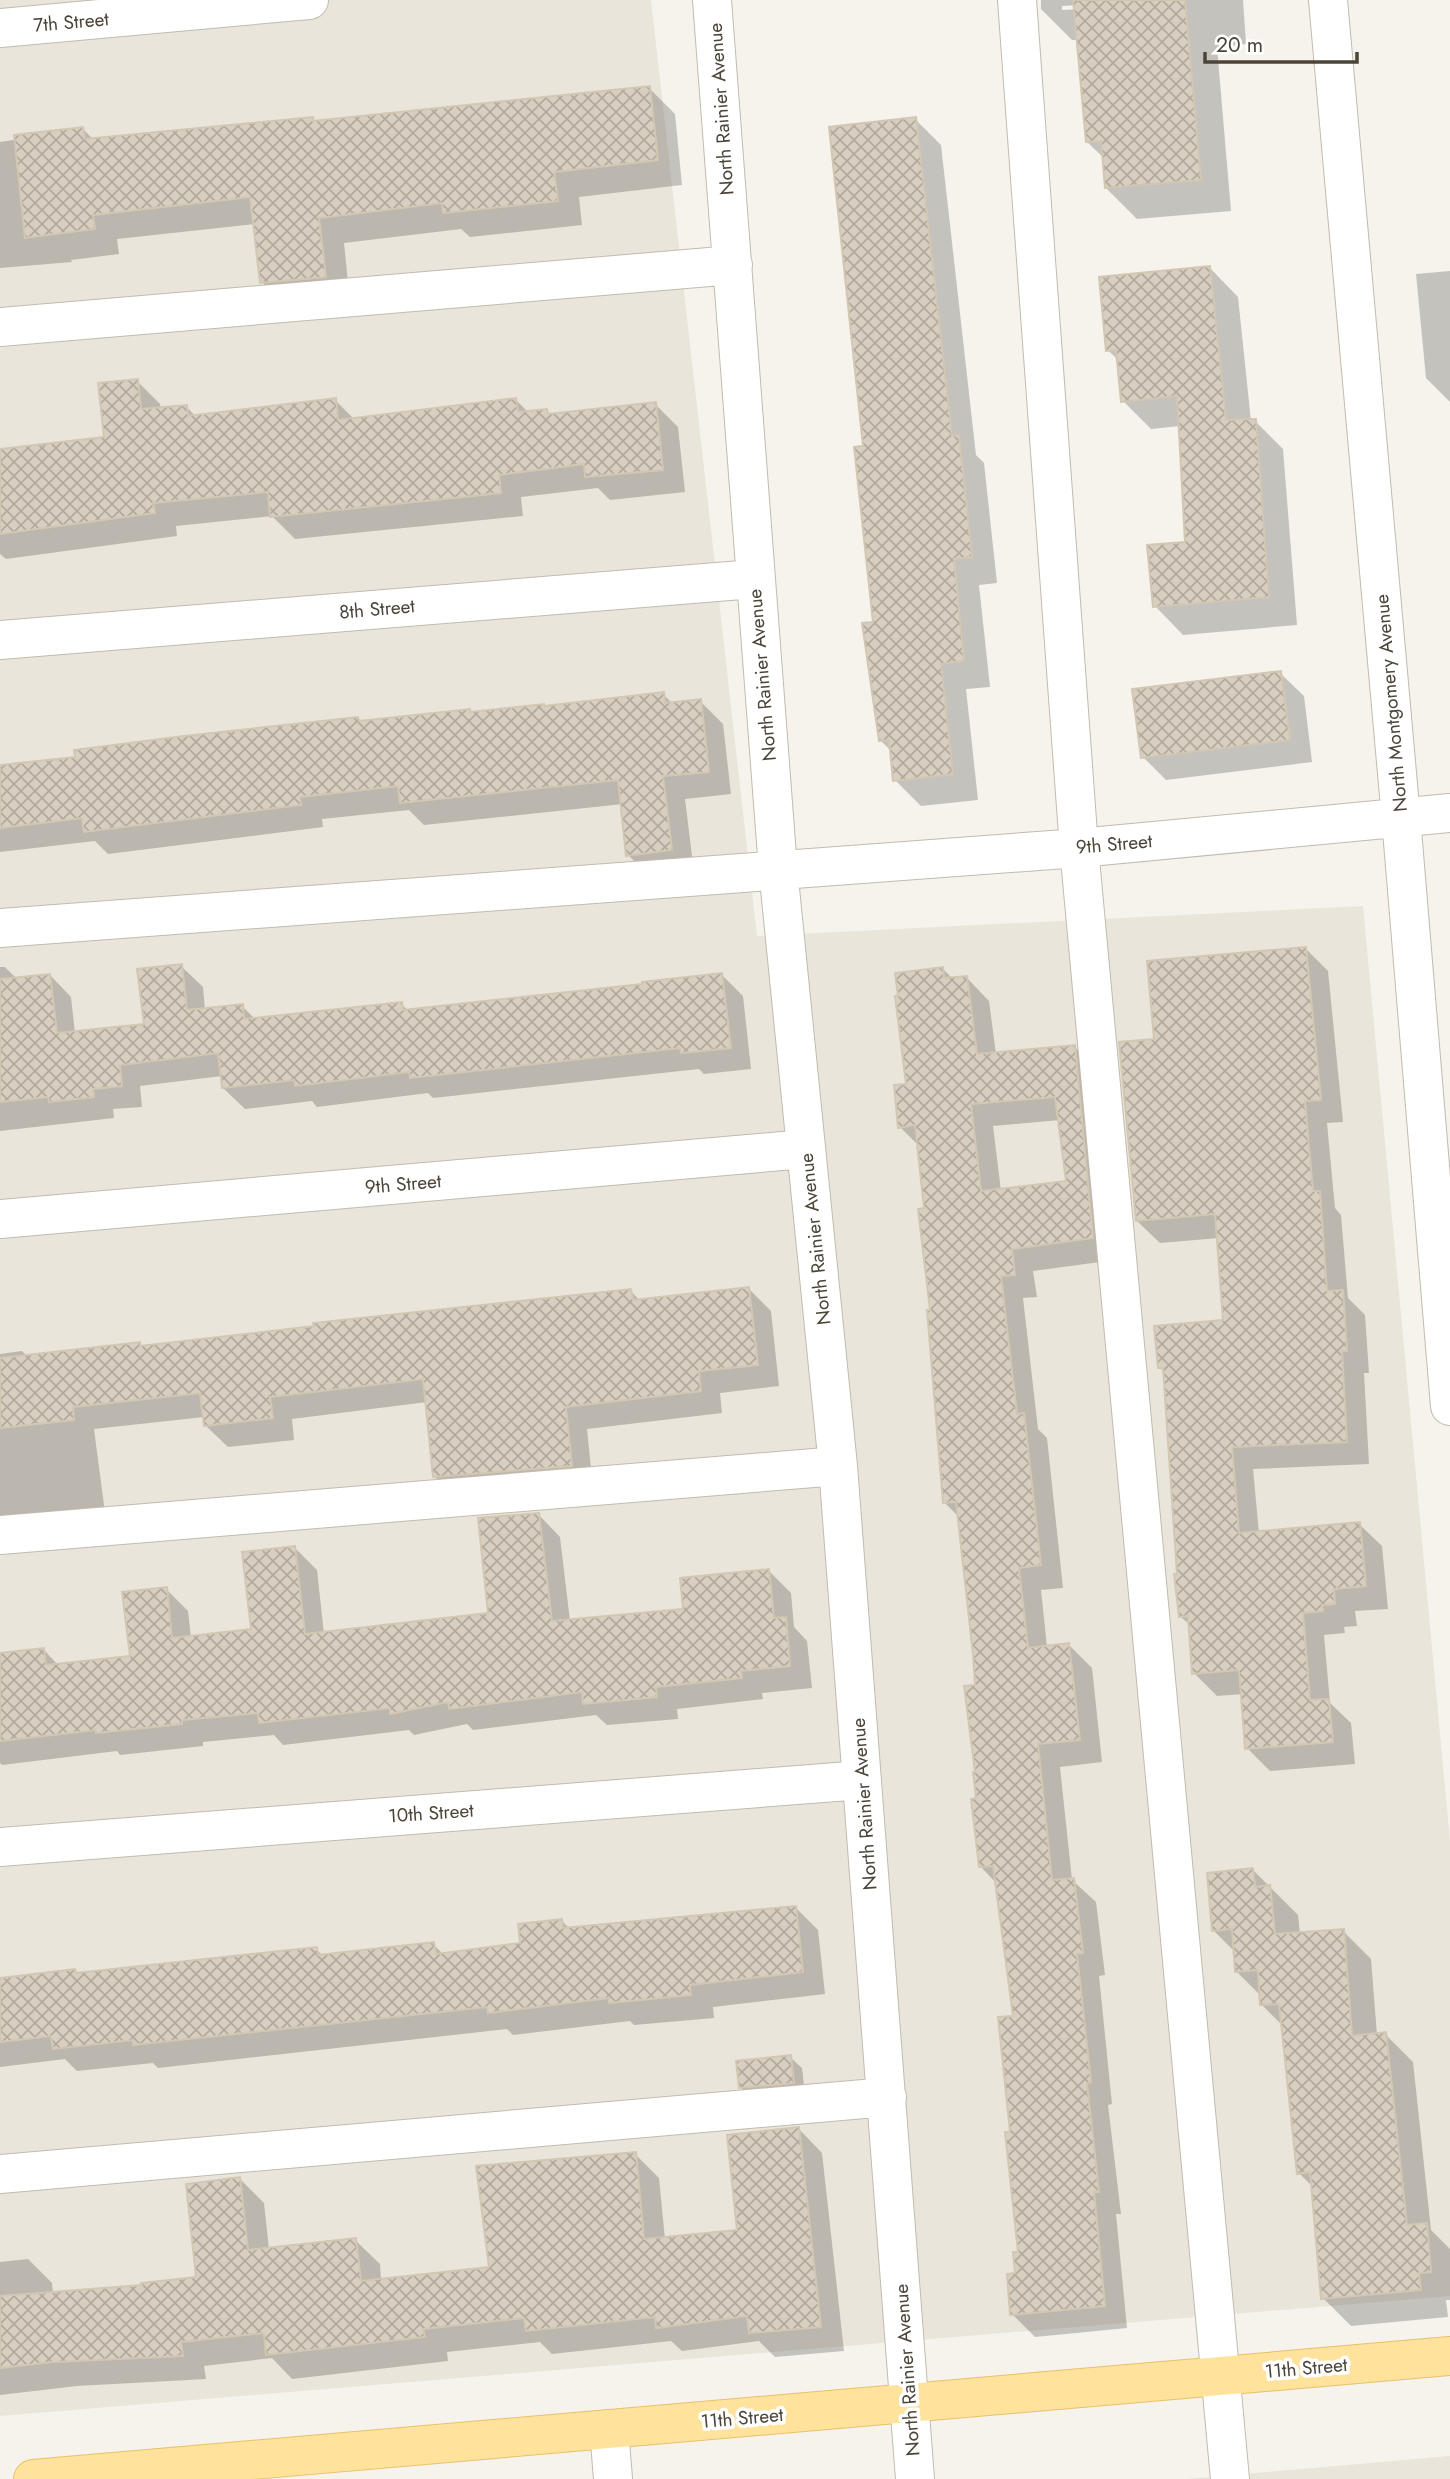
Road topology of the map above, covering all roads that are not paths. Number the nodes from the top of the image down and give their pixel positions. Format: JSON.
{"nodes":[{"id":1,"x":309,"y":0,"type":"edge"},
{"id":2,"x":712,"y":0,"type":"edge"},
{"id":3,"x":1017,"y":0,"type":"edge"},
{"id":4,"x":1328,"y":0,"type":"edge"},
{"id":5,"x":0,"y":28,"type":"edge"},
{"id":6,"x":733,"y":265,"type":"junction"},
{"id":7,"x":0,"y":327,"type":"edge"},
{"id":8,"x":754,"y":579,"type":"junction"},
{"id":9,"x":0,"y":640,"type":"edge"},
{"id":10,"x":1450,"y":813,"type":"edge"},
{"id":11,"x":1401,"y":818,"type":"junction"},
{"id":12,"x":1079,"y":848,"type":"junction"},
{"id":13,"x":778,"y":869,"type":"junction"},
{"id":14,"x":0,"y":928,"type":"edge"},
{"id":15,"x":805,"y":1149,"type":"junction"},
{"id":16,"x":0,"y":1219,"type":"edge"},
{"id":17,"x":1450,"y":1406,"type":"edge"},
{"id":18,"x":838,"y":1466,"type":"junction"},
{"id":19,"x":0,"y":1535,"type":"edge"},
{"id":20,"x":862,"y":1780,"type":"junction"},
{"id":21,"x":0,"y":1847,"type":"edge"},
{"id":22,"x":887,"y":2096,"type":"junction"},
{"id":23,"x":0,"y":2174,"type":"edge"},
{"id":24,"x":1450,"y":2356,"type":"edge"},
{"id":25,"x":1222,"y":2376,"type":"junction"},
{"id":26,"x":909,"y":2403,"type":"junction"},
{"id":27,"x":609,"y":2429,"type":"junction"},
{"id":28,"x":305,"y":2468,"type":"edge"},
{"id":29,"x":33,"y":2479,"type":"edge"},
{"id":30,"x":612,"y":2479,"type":"edge"},
{"id":31,"x":915,"y":2479,"type":"edge"},
{"id":32,"x":1230,"y":2479,"type":"edge"}],
"edges":[{"from":1,"to":5,"type":"street","name":"7th Street"},
{"from":2,"to":6,"type":"street","name":"North Rainier Avenue"},
{"from":3,"to":12,"type":"street"},
{"from":4,"to":11,"type":"street","name":"North Montgomery Avenue"},
{"from":6,"to":7,"type":"street"},
{"from":6,"to":8,"type":"street","name":"North Rainier Avenue"},
{"from":8,"to":9,"type":"street","name":"8th Street"},
{"from":8,"to":13,"type":"street","name":"North Rainier Avenue"},
{"from":10,"to":11,"type":"street","name":"9th Street"},
{"from":11,"to":12,"type":"street","name":"9th Street"},
{"from":11,"to":17,"type":"street","name":"North Montgomery Avenue"},
{"from":12,"to":13,"type":"street","name":"9th Street"},
{"from":12,"to":25,"type":"street"},
{"from":13,"to":14,"type":"street","name":"9th Street"},
{"from":13,"to":15,"type":"street","name":"North Rainier Avenue"},
{"from":15,"to":16,"type":"street","name":"9th Street"},
{"from":15,"to":18,"type":"street","name":"North Rainier Avenue"},
{"from":18,"to":19,"type":"street"},
{"from":18,"to":20,"type":"street","name":"North Rainier Avenue"},
{"from":20,"to":21,"type":"street","name":"10th Street"},
{"from":20,"to":22,"type":"street","name":"North Rainier Avenue"},
{"from":22,"to":23,"type":"street"},
{"from":22,"to":26,"type":"street","name":"North Rainier Avenue"},
{"from":24,"to":25,"type":"main road","name":"11th Street"},
{"from":25,"to":26,"type":"main road","name":"11th Street"},
{"from":25,"to":32,"type":"street"},
{"from":26,"to":27,"type":"main road","name":"11th Street"},
{"from":26,"to":31,"type":"street","name":"North Rainier Avenue"},
{"from":27,"to":28,"type":"main road","name":"11th Street"},
{"from":27,"to":30,"type":"street"},
{"from":28,"to":29,"type":"main road","name":"11th Street"}]}
